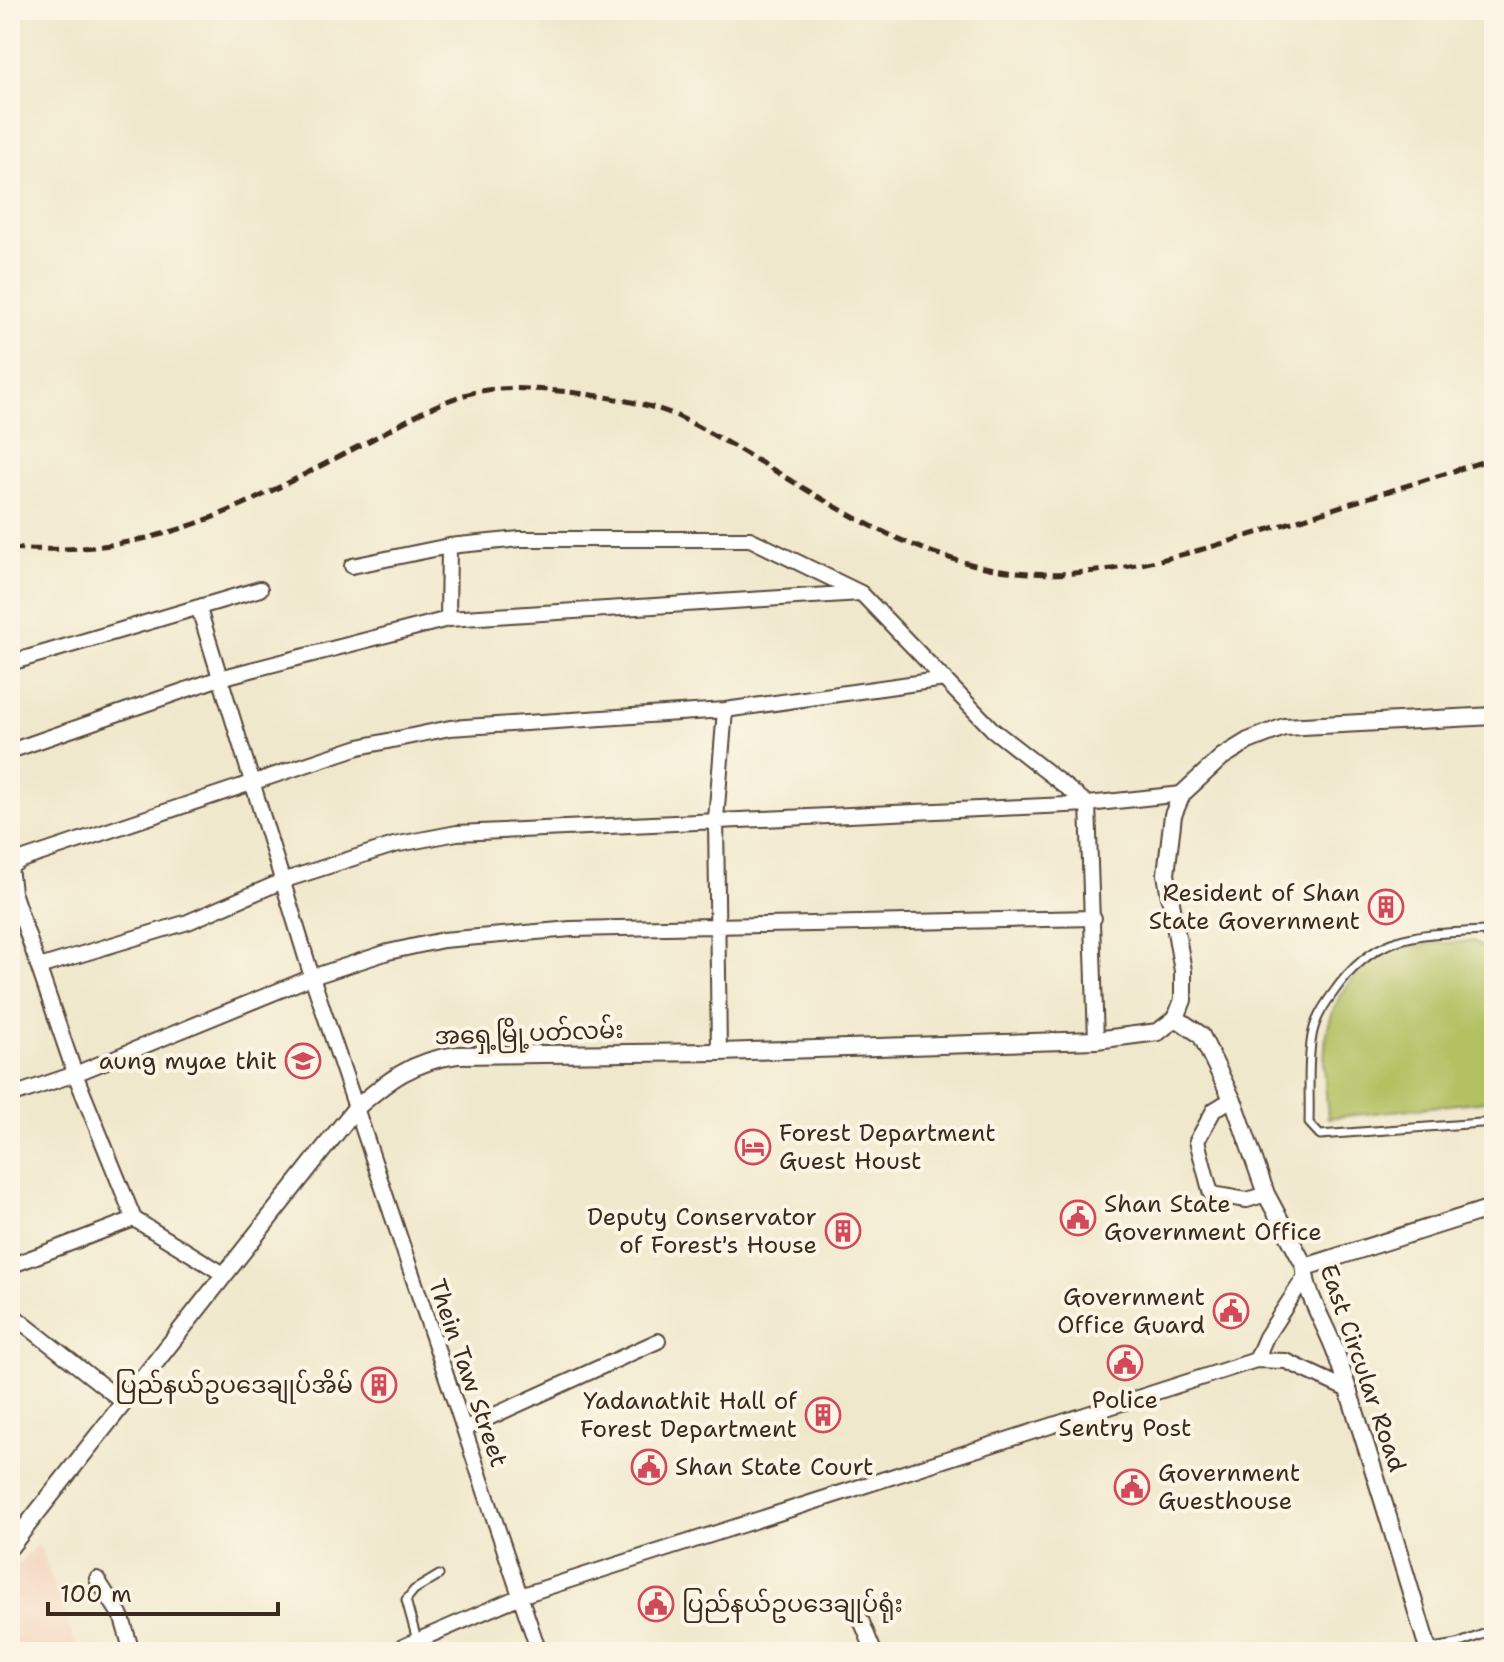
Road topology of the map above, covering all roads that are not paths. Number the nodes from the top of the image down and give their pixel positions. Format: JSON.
{"nodes":[{"id":1,"x":449,"y":546,"type":"junction"},
{"id":2,"x":352,"y":566,"type":"dead end"},
{"id":3,"x":260,"y":589,"type":"dead end"},
{"id":4,"x":861,"y":593,"type":"junction"},
{"id":5,"x":199,"y":609,"type":"junction"},
{"id":6,"x":448,"y":619,"type":"junction"},
{"id":7,"x":10,"y":663,"type":"edge"},
{"id":8,"x":220,"y":678,"type":"junction"},
{"id":9,"x":945,"y":679,"type":"junction"},
{"id":10,"x":725,"y":710,"type":"junction"},
{"id":11,"x":1494,"y":716,"type":"edge"},
{"id":12,"x":10,"y":751,"type":"edge"},
{"id":13,"x":254,"y":780,"type":"junction"},
{"id":14,"x":1182,"y":794,"type":"junction"},
{"id":15,"x":1088,"y":804,"type":"junction"},
{"id":16,"x":716,"y":819,"type":"junction"},
{"id":17,"x":285,"y":880,"type":"junction"},
{"id":18,"x":1094,"y":918,"type":"junction"},
{"id":19,"x":717,"y":926,"type":"junction"},
{"id":20,"x":1494,"y":942,"type":"edge"},
{"id":21,"x":39,"y":967,"type":"junction"},
{"id":22,"x":312,"y":977,"type":"junction"},
{"id":23,"x":1176,"y":1018,"type":"junction"},
{"id":24,"x":1096,"y":1040,"type":"junction"},
{"id":25,"x":719,"y":1052,"type":"junction"},
{"id":26,"x":75,"y":1074,"type":"junction"},
{"id":27,"x":10,"y":1096,"type":"edge"},
{"id":28,"x":1232,"y":1099,"type":"junction"},
{"id":29,"x":355,"y":1109,"type":"junction"},
{"id":30,"x":1494,"y":1122,"type":"edge"},
{"id":31,"x":1266,"y":1194,"type":"junction"},
{"id":32,"x":1494,"y":1207,"type":"edge"},
{"id":33,"x":134,"y":1219,"type":"junction"},
{"id":34,"x":10,"y":1266,"type":"edge"},
{"id":35,"x":222,"y":1273,"type":"junction"},
{"id":36,"x":1305,"y":1273,"type":"junction"},
{"id":37,"x":10,"y":1313,"type":"edge"},
{"id":38,"x":658,"y":1341,"type":"dead end"},
{"id":39,"x":1256,"y":1360,"type":"junction"},
{"id":40,"x":1348,"y":1390,"type":"junction"},
{"id":41,"x":122,"y":1401,"type":"junction"},
{"id":42,"x":464,"y":1429,"type":"junction"},
{"id":43,"x":10,"y":1547,"type":"edge"},
{"id":44,"x":439,"y":1575,"type":"dead end"},
{"id":45,"x":97,"y":1579,"type":"dead end"},
{"id":46,"x":523,"y":1595,"type":"junction"},
{"id":47,"x":861,"y":1620,"type":"dead end"},
{"id":48,"x":1494,"y":1630,"type":"edge"},
{"id":49,"x":418,"y":1642,"type":"junction"},
{"id":50,"x":1425,"y":1651,"type":"edge"},
{"id":51,"x":132,"y":1652,"type":"edge"},
{"id":52,"x":391,"y":1652,"type":"edge"},
{"id":53,"x":539,"y":1652,"type":"edge"},
{"id":54,"x":874,"y":1652,"type":"edge"}],
"edges":[{"from":1,"to":2,"type":"street"},
{"from":1,"to":4,"type":"street"},
{"from":1,"to":6,"type":"street"},
{"from":3,"to":5,"type":"street"},
{"from":4,"to":6,"type":"street"},
{"from":4,"to":9,"type":"street"},
{"from":5,"to":7,"type":"street"},
{"from":5,"to":8,"type":"street","name":"Thein Taw Street"},
{"from":6,"to":8,"type":"street"},
{"from":8,"to":12,"type":"street"},
{"from":8,"to":13,"type":"street","name":"Thein Taw Street"},
{"from":9,"to":10,"type":"street"},
{"from":9,"to":15,"type":"street"},
{"from":10,"to":13,"type":"street"},
{"from":10,"to":16,"type":"street"},
{"from":11,"to":14,"type":"street"},
{"from":13,"to":17,"type":"street","name":"Thein Taw Street"},
{"from":13,"to":21,"type":"street"},
{"from":14,"to":15,"type":"street"},
{"from":14,"to":23,"type":"street"},
{"from":15,"to":16,"type":"street"},
{"from":15,"to":18,"type":"street"},
{"from":16,"to":17,"type":"street"},
{"from":16,"to":19,"type":"street"},
{"from":17,"to":21,"type":"street"},
{"from":17,"to":22,"type":"street","name":"Thein Taw Street"},
{"from":18,"to":19,"type":"street"},
{"from":18,"to":24,"type":"street"},
{"from":19,"to":22,"type":"street"},
{"from":19,"to":25,"type":"street"},
{"from":20,"to":30,"type":"lane"},
{"from":21,"to":26,"type":"street"},
{"from":22,"to":26,"type":"street"},
{"from":22,"to":29,"type":"street","name":"Thein Taw Street"},
{"from":23,"to":24,"type":"street","name":"အရှေ့မြို့ပတ်လမ်း"},
{"from":23,"to":28,"type":"street","name":"East Circular Road"},
{"from":24,"to":25,"type":"street","name":"အရှေ့မြို့ပတ်လမ်း"},
{"from":25,"to":29,"type":"street","name":"အရှေ့မြို့ပတ်လမ်း"},
{"from":26,"to":27,"type":"street"},
{"from":26,"to":33,"type":"street"},
{"from":28,"to":31,"type":"street","name":"East Circular Road"},
{"from":28,"to":31,"type":"street"},
{"from":29,"to":35,"type":"street","name":"အရှေ့မြို့ပတ်လမ်း"},
{"from":29,"to":42,"type":"street","name":"Thein Taw Street"},
{"from":31,"to":36,"type":"street","name":"East Circular Road"},
{"from":32,"to":36,"type":"street"},
{"from":33,"to":34,"type":"street"},
{"from":33,"to":35,"type":"street"},
{"from":35,"to":41,"type":"street","name":"အရှေ့မြို့ပတ်လမ်း"},
{"from":36,"to":39,"type":"street"},
{"from":36,"to":40,"type":"street","name":"East Circular Road"},
{"from":37,"to":41,"type":"street"},
{"from":38,"to":42,"type":"street"},
{"from":39,"to":40,"type":"street"},
{"from":39,"to":46,"type":"street"},
{"from":40,"to":50,"type":"street","name":"East Circular Road"},
{"from":41,"to":43,"type":"street","name":"အရှေ့မြို့ပတ်လမ်း"},
{"from":42,"to":46,"type":"street","name":"Thein Taw Street"},
{"from":44,"to":49,"type":"lane"},
{"from":45,"to":51,"type":"street"},
{"from":46,"to":49,"type":"street"},
{"from":46,"to":53,"type":"street","name":"Thein Taw Street"},
{"from":47,"to":54,"type":"street"},
{"from":48,"to":50,"type":"lane"},
{"from":49,"to":52,"type":"street"}]}
